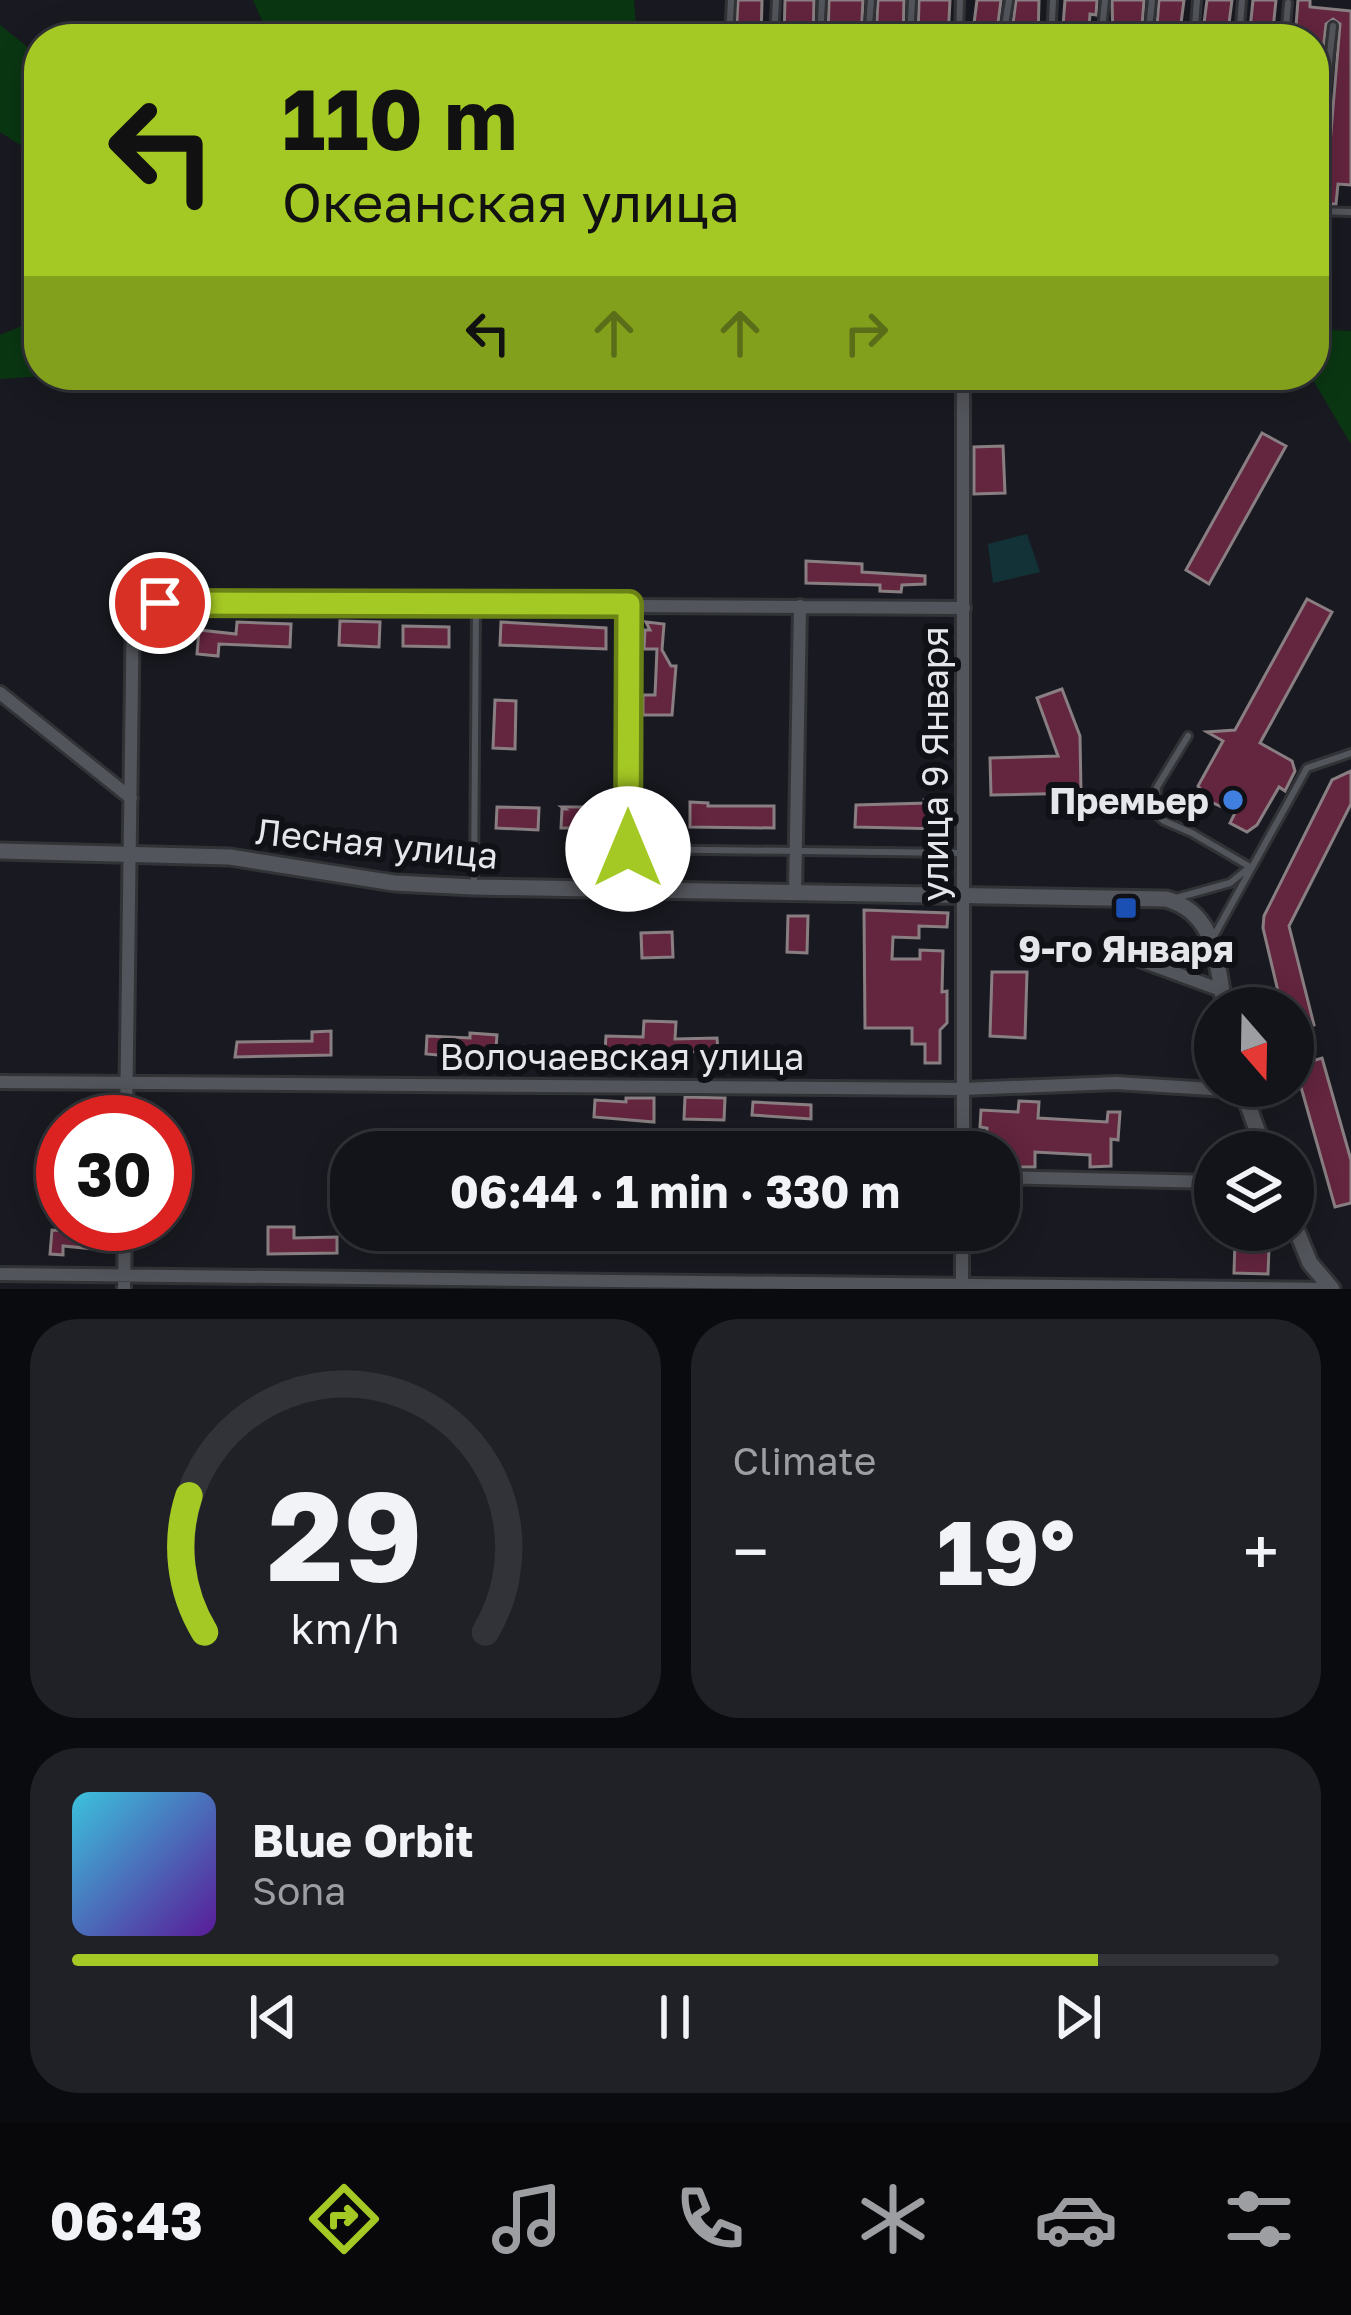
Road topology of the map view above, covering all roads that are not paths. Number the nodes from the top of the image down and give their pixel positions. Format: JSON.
{"nodes":[{"id":1,"x":1333,"y":26,"type":"dead end"},
{"id":2,"x":1329,"y":62,"type":"edge"},
{"id":3,"x":963,"y":390,"type":"edge"},
{"id":4,"x":629,"y":604,"type":"junction"},
{"id":5,"x":476,"y":605,"type":"junction"},
{"id":6,"x":800,"y":606,"type":"junction"},
{"id":7,"x":964,"y":608,"type":"junction"},
{"id":8,"x":0,"y":693,"type":"edge"},
{"id":9,"x":1188,"y":736,"type":"dead end"},
{"id":10,"x":1351,"y":753,"type":"edge"},
{"id":11,"x":130,"y":798,"type":"junction"},
{"id":12,"x":628,"y":849,"type":"junction"},
{"id":13,"x":796,"y":850,"type":"junction"},
{"id":14,"x":0,"y":851,"type":"edge"},
{"id":15,"x":964,"y":853,"type":"junction"},
{"id":16,"x":130,"y":854,"type":"junction"},
{"id":17,"x":1250,"y":867,"type":"junction"},
{"id":18,"x":474,"y":887,"type":"junction"},
{"id":19,"x":628,"y":891,"type":"junction"},
{"id":20,"x":795,"y":893,"type":"junction"},
{"id":21,"x":964,"y":896,"type":"junction"},
{"id":22,"x":1166,"y":899,"type":"junction"},
{"id":23,"x":1212,"y":940,"type":"junction"},
{"id":24,"x":1126,"y":955,"type":"dead end"},
{"id":25,"x":1213,"y":987,"type":"edge"},
{"id":26,"x":1220,"y":987,"type":"edge"},
{"id":27,"x":0,"y":1082,"type":"edge"},
{"id":28,"x":127,"y":1082,"type":"junction"},
{"id":29,"x":1194,"y":1087,"type":"edge"},
{"id":30,"x":963,"y":1089,"type":"junction"},
{"id":31,"x":127,"y":1095,"type":"edge"},
{"id":32,"x":963,"y":1131,"type":"edge"},
{"id":33,"x":1020,"y":1177,"type":"edge"},
{"id":34,"x":1194,"y":1182,"type":"edge"},
{"id":35,"x":125,"y":1251,"type":"edge"},
{"id":36,"x":962,"y":1251,"type":"edge"},
{"id":37,"x":1305,"y":1251,"type":"edge"},
{"id":38,"x":0,"y":1274,"type":"edge"},
{"id":39,"x":124,"y":1282,"type":"edge"},
{"id":40,"x":962,"y":1286,"type":"edge"},
{"id":41,"x":1330,"y":1289,"type":"edge"}],
"edges":[{"from":1,"to":2,"type":"lane"},
{"from":3,"to":7,"type":"street","name":"улица 9 Января"},
{"from":4,"to":5,"type":"street"},
{"from":4,"to":6,"type":"street"},
{"from":4,"to":12,"type":"street"},
{"from":5,"to":11,"type":"street"},
{"from":5,"to":18,"type":"lane"},
{"from":6,"to":7,"type":"street"},
{"from":6,"to":13,"type":"street"},
{"from":7,"to":15,"type":"street","name":"улица 9 Января"},
{"from":8,"to":11,"type":"street"},
{"from":9,"to":17,"type":"lane"},
{"from":10,"to":17,"type":"lane"},
{"from":11,"to":16,"type":"street"},
{"from":12,"to":13,"type":"lane"},
{"from":12,"to":19,"type":"street"},
{"from":13,"to":15,"type":"lane"},
{"from":13,"to":20,"type":"street"},
{"from":14,"to":16,"type":"street","name":"Лесная улица"},
{"from":15,"to":21,"type":"street","name":"улица 9 Января"},
{"from":16,"to":18,"type":"street","name":"Лесная улица"},
{"from":16,"to":28,"type":"street"},
{"from":17,"to":22,"type":"lane"},
{"from":17,"to":23,"type":"lane"},
{"from":18,"to":19,"type":"street","name":"Лесная улица"},
{"from":19,"to":20,"type":"street","name":"Лесная улица"},
{"from":20,"to":21,"type":"street","name":"Лесная улица"},
{"from":21,"to":22,"type":"street","name":"Лесная улица"},
{"from":21,"to":30,"type":"street","name":"улица 9 Января"},
{"from":22,"to":23,"type":"street"},
{"from":23,"to":26,"type":"street"},
{"from":24,"to":25,"type":"street"},
{"from":27,"to":28,"type":"street","name":"Волочаевская улица"},
{"from":28,"to":30,"type":"street","name":"Волочаевская улица"},
{"from":28,"to":31,"type":"street"},
{"from":29,"to":30,"type":"street","name":"Волочаевская улица"},
{"from":30,"to":32,"type":"street","name":"улица 9 Января"},
{"from":33,"to":34,"type":"street"},
{"from":35,"to":39,"type":"street"},
{"from":36,"to":40,"type":"street"},
{"from":37,"to":41,"type":"street"},
{"from":38,"to":39,"type":"street"},
{"from":39,"to":40,"type":"street"},
{"from":40,"to":41,"type":"street"}]}
